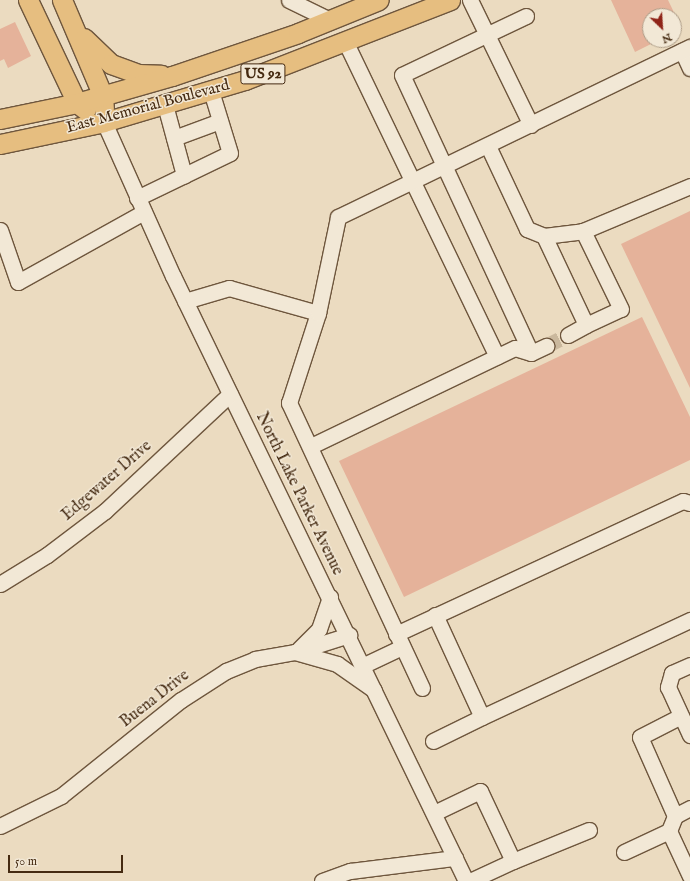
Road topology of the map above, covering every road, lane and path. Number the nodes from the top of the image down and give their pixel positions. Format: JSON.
{"nodes":[{"id":1,"x":28,"y":0,"type":"edge"},
{"id":2,"x":62,"y":0,"type":"edge"},
{"id":3,"x":289,"y":0,"type":"edge"},
{"id":4,"x":450,"y":0,"type":"edge"},
{"id":5,"x":470,"y":0,"type":"edge"},
{"id":6,"x":373,"y":1,"type":"edge"},
{"id":7,"x":526,"y":16,"type":"dead end"},
{"id":8,"x":330,"y":20,"type":"junction"},
{"id":9,"x":76,"y":28,"type":"junction"},
{"id":10,"x":486,"y":35,"type":"junction"},
{"id":11,"x":346,"y":43,"type":"junction"},
{"id":12,"x":686,"y":49,"type":"edge"},
{"id":13,"x":690,"y":68,"type":"edge"},
{"id":14,"x":172,"y":76,"type":"junction"},
{"id":15,"x":211,"y":91,"type":"junction"},
{"id":16,"x":103,"y":96,"type":"junction"},
{"id":17,"x":77,"y":103,"type":"junction"},
{"id":18,"x":165,"y":105,"type":"junction"},
{"id":19,"x":0,"y":119,"type":"edge"},
{"id":20,"x":220,"y":121,"type":"junction"},
{"id":21,"x":104,"y":122,"type":"junction"},
{"id":22,"x":531,"y":125,"type":"junction"},
{"id":23,"x":174,"y":138,"type":"junction"},
{"id":24,"x":0,"y":144,"type":"edge"},
{"id":25,"x":488,"y":146,"type":"junction"},
{"id":26,"x":444,"y":166,"type":"junction"},
{"id":27,"x":184,"y":175,"type":"junction"},
{"id":28,"x":413,"y":182,"type":"junction"},
{"id":29,"x":690,"y":186,"type":"edge"},
{"id":30,"x":137,"y":198,"type":"junction"},
{"id":31,"x":144,"y":212,"type":"junction"},
{"id":32,"x":0,"y":230,"type":"edge"},
{"id":33,"x":583,"y":231,"type":"junction"},
{"id":34,"x":544,"y":236,"type":"junction"},
{"id":35,"x":185,"y":301,"type":"junction"},
{"id":36,"x":318,"y":313,"type":"junction"},
{"id":37,"x":586,"y":325,"type":"junction"},
{"id":38,"x":568,"y":335,"type":"tunnel mouth"},
{"id":39,"x":546,"y":346,"type":"tunnel mouth"},
{"id":40,"x":531,"y":353,"type":"junction"},
{"id":41,"x":497,"y":357,"type":"junction"},
{"id":42,"x":230,"y":394,"type":"junction"},
{"id":43,"x":311,"y":446,"type":"junction"},
{"id":44,"x":690,"y":503,"type":"edge"},
{"id":45,"x":0,"y":584,"type":"edge"},
{"id":46,"x":330,"y":597,"type":"junction"},
{"id":47,"x":435,"y":615,"type":"junction"},
{"id":48,"x":690,"y":620,"type":"edge"},
{"id":49,"x":349,"y":635,"type":"junction"},
{"id":50,"x":399,"y":640,"type":"junction"},
{"id":51,"x":295,"y":652,"type":"junction"},
{"id":52,"x":364,"y":665,"type":"junction"},
{"id":53,"x":690,"y":665,"type":"edge"},
{"id":54,"x":422,"y":688,"type":"dead end"},
{"id":55,"x":378,"y":694,"type":"junction"},
{"id":56,"x":681,"y":716,"type":"junction"},
{"id":57,"x":482,"y":717,"type":"junction"},
{"id":58,"x":690,"y":735,"type":"edge"},
{"id":59,"x":433,"y":741,"type":"dead end"},
{"id":60,"x":690,"y":808,"type":"edge"},
{"id":61,"x":434,"y":813,"type":"junction"},
{"id":62,"x":675,"y":816,"type":"junction"},
{"id":63,"x":0,"y":826,"type":"edge"},
{"id":64,"x":589,"y":830,"type":"dead end"},
{"id":65,"x":669,"y":831,"type":"junction"},
{"id":66,"x":624,"y":852,"type":"dead end"},
{"id":67,"x":455,"y":858,"type":"junction"},
{"id":68,"x":513,"y":861,"type":"junction"},
{"id":69,"x":690,"y":876,"type":"edge"},
{"id":70,"x":322,"y":881,"type":"edge"},
{"id":71,"x":466,"y":881,"type":"edge"},
{"id":72,"x":470,"y":881,"type":"edge"}],
"edges":[{"from":1,"to":17,"type":"main road"},
{"from":2,"to":9,"type":"main road"},
{"from":3,"to":8,"type":"street"},
{"from":4,"to":11,"type":"main road","name":"East Memorial Boulevard","number":"US 92"},
{"from":5,"to":10,"type":"street"},
{"from":6,"to":8,"type":"main road","name":"East Memorial Boulevard","number":"US 92"},
{"from":7,"to":10,"type":"street"},
{"from":8,"to":14,"type":"main road","name":"East Memorial Boulevard","number":"US 92"},
{"from":9,"to":14,"type":"main road"},
{"from":9,"to":16,"type":"main road"},
{"from":10,"to":22,"type":"street"},
{"from":10,"to":26,"type":"street"},
{"from":11,"to":15,"type":"main road","name":"East Memorial Boulevard","number":"US 92"},
{"from":11,"to":28,"type":"street"},
{"from":12,"to":13,"type":"street"},
{"from":12,"to":22,"type":"street"},
{"from":14,"to":16,"type":"main road","name":"East Memorial Boulevard","number":"US 92"},
{"from":15,"to":18,"type":"main road","name":"East Memorial Boulevard","number":"US 92"},
{"from":15,"to":20,"type":"street"},
{"from":16,"to":17,"type":"main road","name":"East Memorial Boulevard","number":"US 92"},
{"from":16,"to":21,"type":"main road"},
{"from":17,"to":19,"type":"main road","name":"East Memorial Boulevard","number":"US 92"},
{"from":17,"to":21,"type":"main road"},
{"from":18,"to":21,"type":"main road","name":"East Memorial Boulevard","number":"US 92"},
{"from":18,"to":23,"type":"street"},
{"from":20,"to":23,"type":"street"},
{"from":20,"to":27,"type":"street"},
{"from":21,"to":24,"type":"main road","name":"East Memorial Boulevard","number":"US 92"},
{"from":21,"to":30,"type":"street","name":"North Lake Parker Avenue"},
{"from":22,"to":25,"type":"street"},
{"from":23,"to":27,"type":"street"},
{"from":25,"to":26,"type":"street"},
{"from":25,"to":34,"type":"street"},
{"from":26,"to":28,"type":"street"},
{"from":26,"to":40,"type":"street"},
{"from":27,"to":30,"type":"street"},
{"from":28,"to":36,"type":"street"},
{"from":28,"to":41,"type":"street"},
{"from":29,"to":33,"type":"street"},
{"from":30,"to":31,"type":"street","name":"North Lake Parker Avenue"},
{"from":31,"to":32,"type":"street"},
{"from":31,"to":35,"type":"street","name":"North Lake Parker Avenue"},
{"from":33,"to":34,"type":"street"},
{"from":33,"to":37,"type":"street"},
{"from":34,"to":37,"type":"street"},
{"from":35,"to":36,"type":"street"},
{"from":35,"to":42,"type":"street","name":"North Lake Parker Avenue"},
{"from":36,"to":43,"type":"street"},
{"from":37,"to":38,"type":"street"},
{"from":39,"to":40,"type":"street"},
{"from":40,"to":41,"type":"street"},
{"from":41,"to":43,"type":"street"},
{"from":42,"to":45,"type":"street","name":"Edgewater Drive"},
{"from":42,"to":46,"type":"street","name":"North Lake Parker Avenue"},
{"from":43,"to":50,"type":"street"},
{"from":44,"to":47,"type":"street"},
{"from":46,"to":49,"type":"street","name":"North Lake Parker Avenue"},
{"from":46,"to":51,"type":"street"},
{"from":47,"to":50,"type":"street"},
{"from":47,"to":57,"type":"street"},
{"from":48,"to":57,"type":"street"},
{"from":49,"to":51,"type":"street","name":"Buena Drive"},
{"from":49,"to":52,"type":"street","name":"North Lake Parker Avenue"},
{"from":50,"to":52,"type":"street"},
{"from":50,"to":54,"type":"street"},
{"from":51,"to":55,"type":"street"},
{"from":51,"to":63,"type":"street","name":"Buena Drive"},
{"from":52,"to":55,"type":"street","name":"North Lake Parker Avenue"},
{"from":53,"to":56,"type":"street"},
{"from":55,"to":61,"type":"street","name":"North Lake Parker Avenue"},
{"from":56,"to":58,"type":"street"},
{"from":56,"to":62,"type":"street"},
{"from":57,"to":59,"type":"street"},
{"from":60,"to":62,"type":"street"},
{"from":61,"to":67,"type":"street","name":"North Lake Parker Avenue"},
{"from":61,"to":68,"type":"street"},
{"from":62,"to":65,"type":"street"},
{"from":64,"to":68,"type":"street"},
{"from":65,"to":66,"type":"street"},
{"from":65,"to":69,"type":"street"},
{"from":67,"to":70,"type":"street"},
{"from":67,"to":71,"type":"street","name":"North Lake Parker Avenue"},
{"from":68,"to":72,"type":"street"}]}
